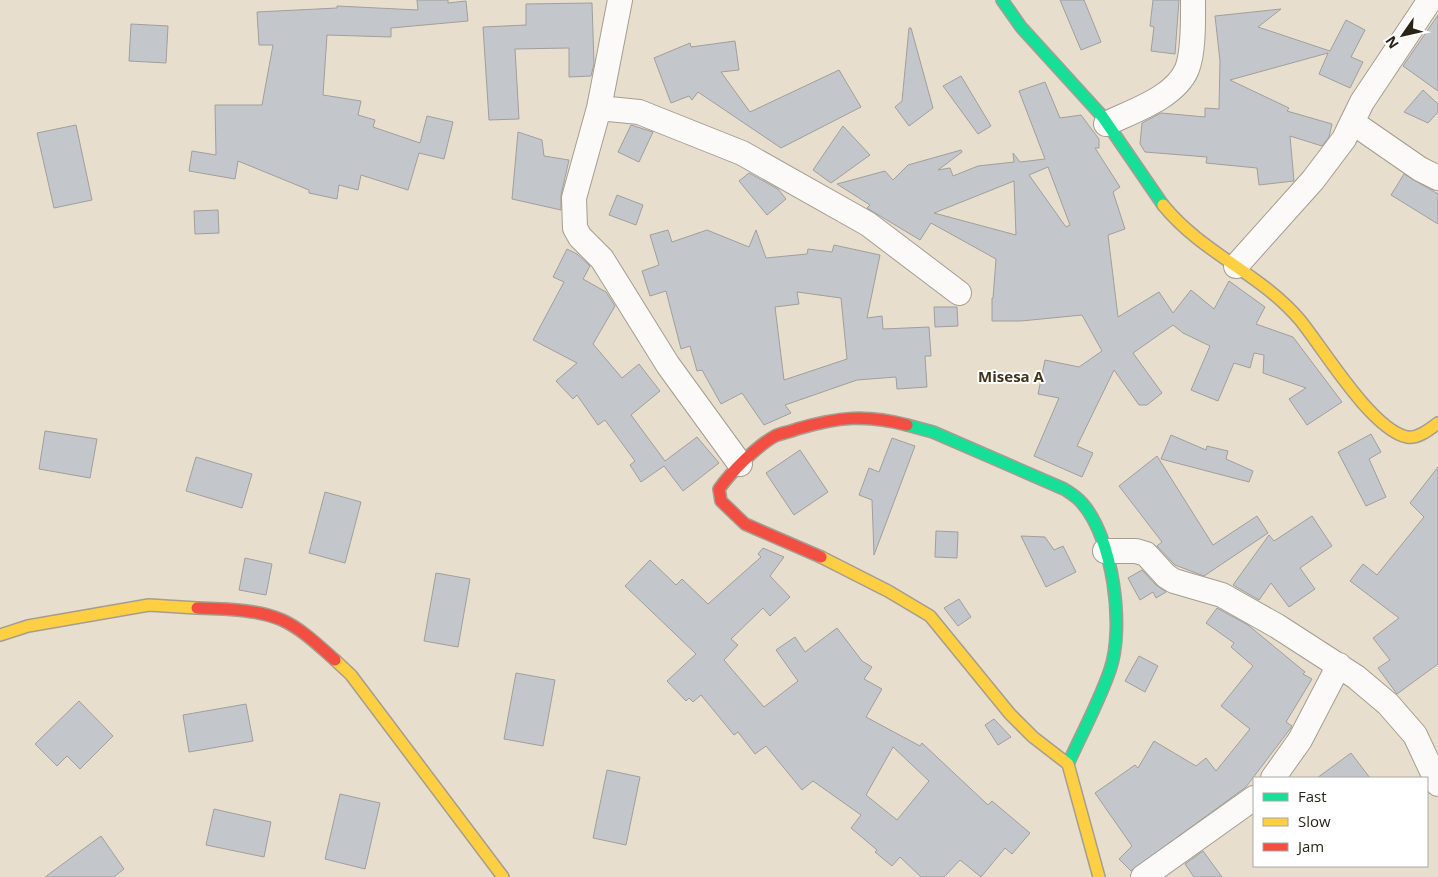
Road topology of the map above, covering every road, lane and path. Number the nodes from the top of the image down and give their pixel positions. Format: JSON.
{"nodes":[{"id":1,"x":620,"y":0,"type":"edge"},
{"id":2,"x":1002,"y":0,"type":"edge"},
{"id":3,"x":1193,"y":0,"type":"edge"},
{"id":4,"x":1430,"y":0,"type":"edge"},
{"id":5,"x":599,"y":108,"type":"junction"},
{"id":6,"x":1352,"y":122,"type":"junction"},
{"id":7,"x":1106,"y":124,"type":"junction"},
{"id":8,"x":1438,"y":178,"type":"edge"},
{"id":9,"x":1236,"y":266,"type":"junction"},
{"id":10,"x":959,"y":293,"type":"dead end"},
{"id":11,"x":1438,"y":423,"type":"edge"},
{"id":12,"x":740,"y":464,"type":"junction"},
{"id":13,"x":1105,"y":551,"type":"junction"},
{"id":14,"x":0,"y":635,"type":"edge"},
{"id":15,"x":1339,"y":665,"type":"junction"},
{"id":16,"x":1068,"y":764,"type":"junction"},
{"id":17,"x":1274,"y":777,"type":"edge"},
{"id":18,"x":1438,"y":784,"type":"edge"},
{"id":19,"x":1253,"y":799,"type":"edge"},
{"id":20,"x":504,"y":877,"type":"edge"},
{"id":21,"x":1099,"y":877,"type":"edge"},
{"id":22,"x":1144,"y":877,"type":"edge"}],
"edges":[{"from":1,"to":5,"type":"street"},
{"from":2,"to":7,"type":"street"},
{"from":3,"to":7,"type":"street"},
{"from":4,"to":6,"type":"street"},
{"from":5,"to":10,"type":"street"},
{"from":5,"to":12,"type":"street"},
{"from":6,"to":8,"type":"street"},
{"from":6,"to":9,"type":"street"},
{"from":7,"to":9,"type":"street"},
{"from":9,"to":11,"type":"street"},
{"from":12,"to":13,"type":"street"},
{"from":12,"to":16,"type":"street"},
{"from":13,"to":15,"type":"street"},
{"from":13,"to":16,"type":"street"},
{"from":14,"to":20,"type":"street"},
{"from":15,"to":17,"type":"street"},
{"from":15,"to":18,"type":"street"},
{"from":16,"to":21,"type":"street"},
{"from":19,"to":22,"type":"street"}]}
